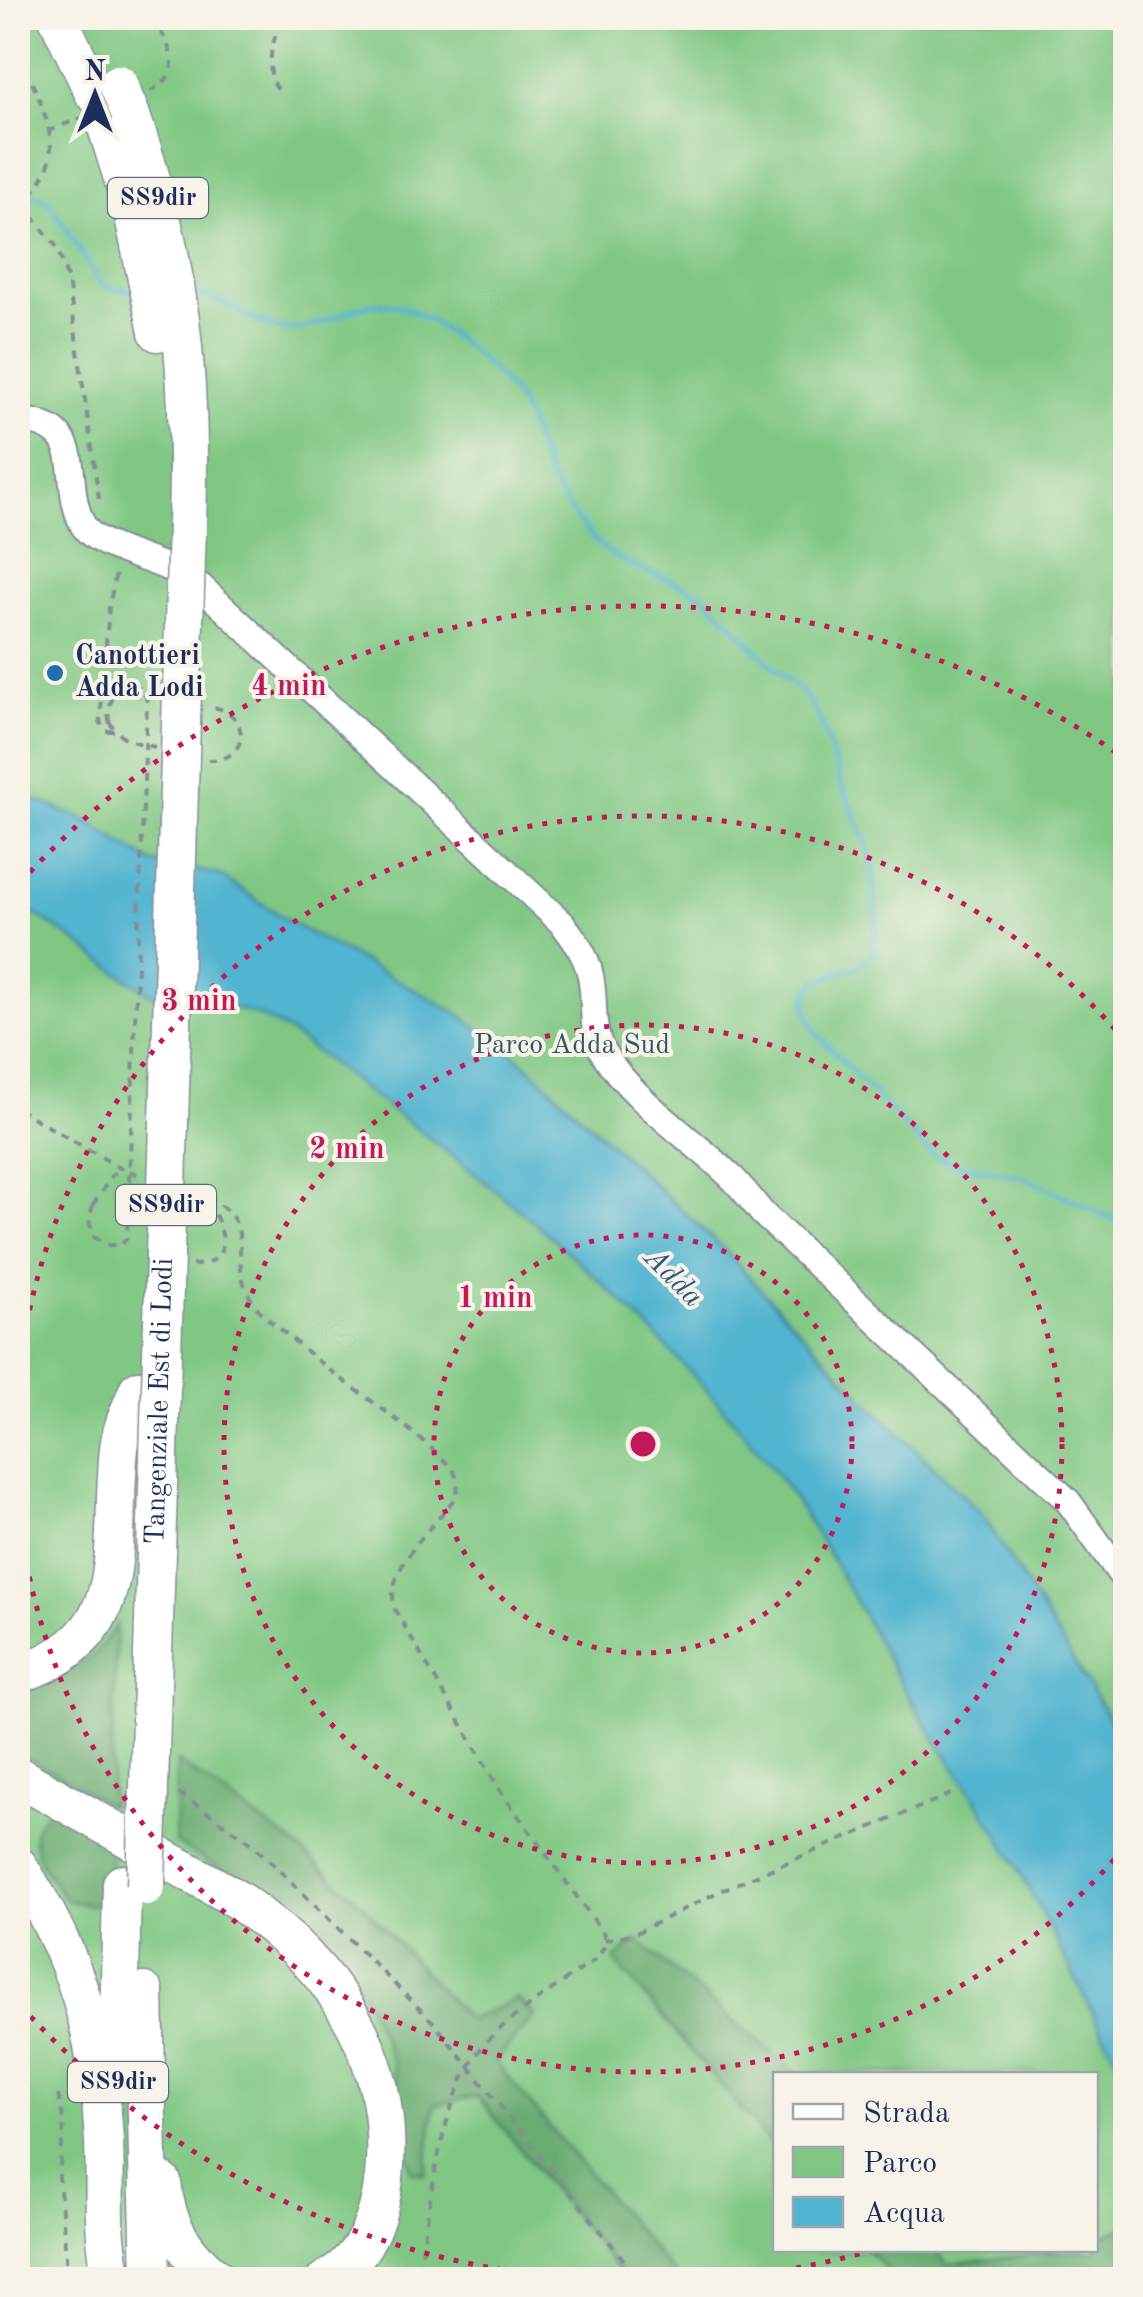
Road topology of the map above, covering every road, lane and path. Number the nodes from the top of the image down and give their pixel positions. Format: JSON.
{"nodes":[{"id":1,"x":58,"y":18,"type":"edge"},
{"id":2,"x":87,"y":18,"type":"edge"},
{"id":3,"x":280,"y":18,"type":"edge"},
{"id":4,"x":18,"y":54,"type":"edge"},
{"id":5,"x":278,"y":88,"type":"dead end"},
{"id":6,"x":112,"y":103,"type":"junction"},
{"id":7,"x":18,"y":420,"type":"edge"},
{"id":8,"x":176,"y":524,"type":"junction"},
{"id":9,"x":113,"y":546,"type":"junction"},
{"id":10,"x":204,"y":708,"type":"dead end"},
{"id":11,"x":109,"y":721,"type":"dead end"},
{"id":12,"x":115,"y":730,"type":"dead end"},
{"id":13,"x":236,"y":748,"type":"dead end"},
{"id":14,"x":124,"y":1170,"type":"dead end"},
{"id":15,"x":203,"y":1196,"type":"dead end"},
{"id":16,"x":186,"y":1262,"type":"dead end"},
{"id":17,"x":267,"y":1316,"type":"dead end"},
{"id":18,"x":138,"y":1390,"type":"junction"},
{"id":19,"x":1126,"y":1582,"type":"edge"},
{"id":20,"x":18,"y":1674,"type":"edge"},
{"id":21,"x":18,"y":1776,"type":"edge"},
{"id":22,"x":179,"y":1793,"type":"dead end"},
{"id":23,"x":951,"y":1794,"type":"dead end"},
{"id":24,"x":18,"y":1866,"type":"edge"},
{"id":25,"x":134,"y":1885,"type":"junction"},
{"id":26,"x":604,"y":1940,"type":"junction"},
{"id":27,"x":144,"y":2004,"type":"junction"},
{"id":28,"x":472,"y":2067,"type":"junction"},
{"id":29,"x":58,"y":2095,"type":"dead end"},
{"id":30,"x":68,"y":2280,"type":"edge"},
{"id":31,"x":113,"y":2280,"type":"edge"},
{"id":32,"x":124,"y":2280,"type":"edge"},
{"id":33,"x":151,"y":2280,"type":"edge"},
{"id":34,"x":218,"y":2280,"type":"edge"},
{"id":35,"x":326,"y":2280,"type":"edge"},
{"id":36,"x":418,"y":2280,"type":"edge"},
{"id":37,"x":640,"y":2280,"type":"edge"}],
"edges":[{"from":1,"to":6,"type":"highway","number":"SS9dir"},
{"from":2,"to":6,"type":"highway","number":"SS9dir"},
{"from":3,"to":5,"type":"path"},
{"from":4,"to":9,"type":"path"},
{"from":6,"to":8,"type":"highway","number":"SS9dir"},
{"from":7,"to":9,"type":"street"},
{"from":8,"to":18,"type":"highway","name":"Tangenziale Est di Lodi","number":"SS9dir"},
{"from":8,"to":25,"type":"highway","name":"Tangenziale Est di Lodi","number":"SS9dir","bridge":true},
{"from":9,"to":12,"type":"path"},
{"from":9,"to":19,"type":"street"},
{"from":10,"to":13,"type":"path"},
{"from":11,"to":14,"type":"path","bridge":true},
{"from":15,"to":16,"type":"path"},
{"from":17,"to":26,"type":"path"},
{"from":18,"to":20,"type":"highway"},
{"from":18,"to":25,"type":"highway","name":"Tangenziale Est di Lodi","number":"SS9dir"},
{"from":21,"to":35,"type":"highway"},
{"from":22,"to":28,"type":"path"},
{"from":23,"to":26,"type":"path"},
{"from":24,"to":31,"type":"highway"},
{"from":25,"to":27,"type":"highway","name":"Tangenziale Est di Lodi","number":"SS9dir"},
{"from":25,"to":32,"type":"highway","name":"Tangenziale Est di Lodi","number":"SS9dir"},
{"from":26,"to":28,"type":"path"},
{"from":27,"to":33,"type":"highway","name":"Tangenziale Est di Lodi","number":"SS9dir"},
{"from":27,"to":34,"type":"highway"},
{"from":28,"to":36,"type":"path"},
{"from":28,"to":37,"type":"path"},
{"from":29,"to":30,"type":"path"}]}
